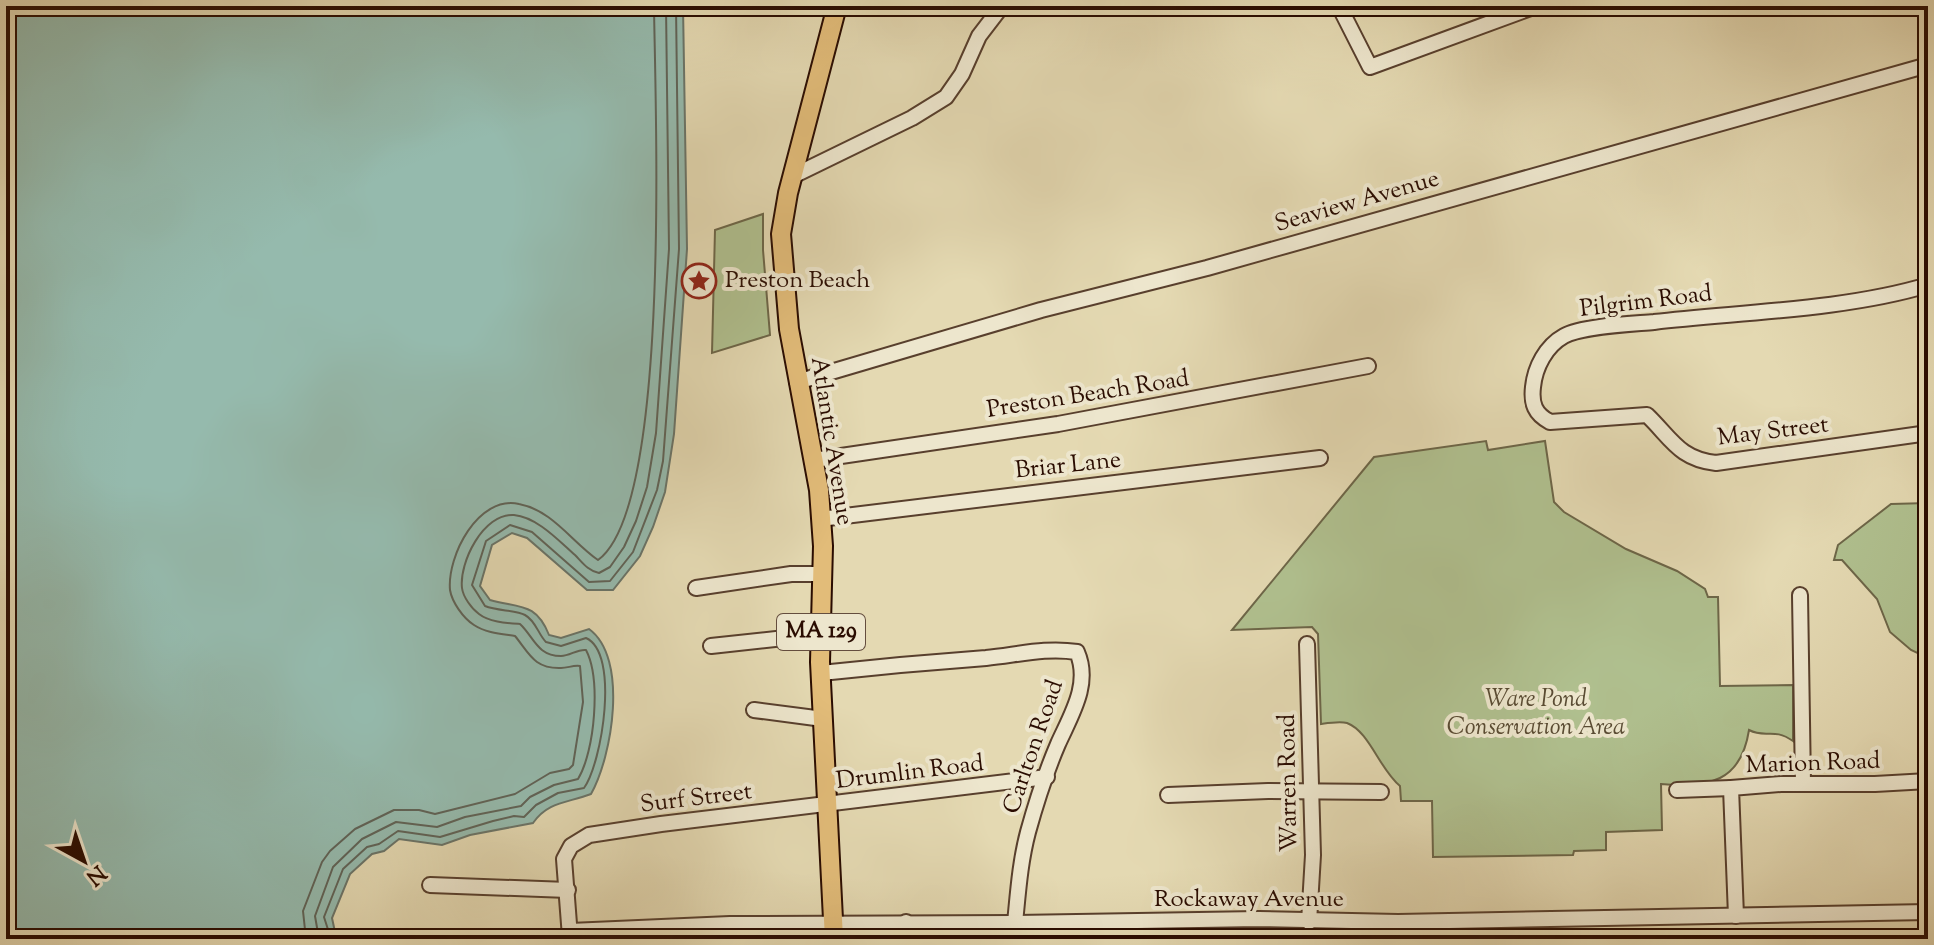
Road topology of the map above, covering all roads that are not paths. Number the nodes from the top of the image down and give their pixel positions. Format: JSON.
{"nodes":[{"id":1,"x":837,"y":6,"type":"edge"},
{"id":2,"x":1002,"y":6,"type":"edge"},
{"id":3,"x":1339,"y":6,"type":"edge"},
{"id":4,"x":1536,"y":6,"type":"edge"},
{"id":5,"x":1928,"y":65,"type":"edge"},
{"id":6,"x":793,"y":176,"type":"junction"},
{"id":7,"x":1928,"y":285,"type":"edge"},
{"id":8,"x":1368,"y":366,"type":"dead end"},
{"id":9,"x":797,"y":382,"type":"junction"},
{"id":10,"x":1641,"y":414,"type":"joint"},
{"id":11,"x":1928,"y":433,"type":"edge"},
{"id":12,"x":1320,"y":458,"type":"dead end"},
{"id":13,"x":814,"y":460,"type":"junction"},
{"id":14,"x":820,"y":519,"type":"junction"},
{"id":15,"x":822,"y":574,"type":"junction"},
{"id":16,"x":696,"y":588,"type":"dead end"},
{"id":17,"x":1800,"y":595,"type":"dead end"},
{"id":18,"x":821,"y":634,"type":"junction"},
{"id":19,"x":1307,"y":644,"type":"dead end"},
{"id":20,"x":711,"y":646,"type":"dead end"},
{"id":21,"x":821,"y":673,"type":"junction"},
{"id":22,"x":754,"y":710,"type":"dead end"},
{"id":23,"x":823,"y":719,"type":"junction"},
{"id":24,"x":1047,"y":777,"type":"junction"},
{"id":25,"x":1928,"y":781,"type":"edge"},
{"id":26,"x":1803,"y":784,"type":"junction"},
{"id":27,"x":1731,"y":788,"type":"junction"},
{"id":28,"x":1311,"y":790,"type":"junction"},
{"id":29,"x":1677,"y":790,"type":"dead end"},
{"id":30,"x":1381,"y":792,"type":"dead end"},
{"id":31,"x":1168,"y":795,"type":"dead end"},
{"id":32,"x":826,"y":806,"type":"junction"},
{"id":33,"x":430,"y":885,"type":"dead end"},
{"id":34,"x":568,"y":890,"type":"junction"},
{"id":35,"x":1928,"y":912,"type":"edge"},
{"id":36,"x":1736,"y":916,"type":"junction"},
{"id":37,"x":906,"y":922,"type":"junction"},
{"id":38,"x":1309,"y":922,"type":"junction"},
{"id":39,"x":1398,"y":922,"type":"junction"},
{"id":40,"x":1015,"y":923,"type":"junction"},
{"id":41,"x":834,"y":931,"type":"edge"},
{"id":42,"x":570,"y":935,"type":"edge"},
{"id":43,"x":905,"y":939,"type":"edge"},
{"id":44,"x":1397,"y":939,"type":"edge"}],
"edges":[{"from":1,"to":6,"type":"main road","name":"Atlantic Avenue","number":"MA 129"},
{"from":2,"to":6,"type":"street"},
{"from":3,"to":4,"type":"street"},
{"from":5,"to":9,"type":"street","name":"Seaview Avenue"},
{"from":6,"to":9,"type":"main road","name":"Atlantic Avenue","number":"MA 129"},
{"from":7,"to":10,"type":"street","name":"Pilgrim Road"},
{"from":8,"to":13,"type":"street","name":"Preston Beach Road"},
{"from":9,"to":13,"type":"main road","name":"Atlantic Avenue","number":"MA 129"},
{"from":10,"to":11,"type":"street","name":"May Street"},
{"from":12,"to":14,"type":"street","name":"Briar Lane"},
{"from":13,"to":14,"type":"main road","name":"Atlantic Avenue","number":"MA 129"},
{"from":14,"to":15,"type":"main road","name":"Atlantic Avenue","number":"MA 129"},
{"from":15,"to":16,"type":"street"},
{"from":15,"to":18,"type":"main road","name":"Atlantic Avenue","number":"MA 129"},
{"from":17,"to":26,"type":"street"},
{"from":18,"to":20,"type":"street"},
{"from":18,"to":21,"type":"main road","name":"Atlantic Avenue","number":"MA 129"},
{"from":19,"to":28,"type":"street","name":"Warren Road"},
{"from":21,"to":23,"type":"main road","name":"Atlantic Avenue","number":"MA 129"},
{"from":21,"to":24,"type":"street","name":"Carlton Road"},
{"from":22,"to":23,"type":"street"},
{"from":23,"to":32,"type":"main road","name":"Atlantic Avenue","number":"MA 129"},
{"from":24,"to":32,"type":"street","name":"Drumlin Road"},
{"from":24,"to":40,"type":"street","name":"Carlton Road"},
{"from":25,"to":26,"type":"street","name":"Marion Road"},
{"from":26,"to":27,"type":"street","name":"Marion Road"},
{"from":27,"to":29,"type":"street"},
{"from":27,"to":36,"type":"street","name":"Marion Road"},
{"from":28,"to":30,"type":"street"},
{"from":28,"to":31,"type":"street"},
{"from":28,"to":38,"type":"street","name":"Warren Road"},
{"from":32,"to":34,"type":"street","name":"Surf Street"},
{"from":32,"to":41,"type":"main road","name":"Atlantic Avenue","number":"MA 129"},
{"from":33,"to":34,"type":"street"},
{"from":34,"to":42,"type":"street"},
{"from":35,"to":36,"type":"street","name":"Rockaway Avenue"},
{"from":36,"to":39,"type":"street","name":"Rockaway Avenue"},
{"from":37,"to":40,"type":"street","name":"Rockaway Avenue"},
{"from":37,"to":41,"type":"street","name":"Rockaway Avenue"},
{"from":37,"to":43,"type":"street"},
{"from":38,"to":39,"type":"street","name":"Rockaway Avenue"},
{"from":38,"to":40,"type":"street","name":"Rockaway Avenue"},
{"from":39,"to":44,"type":"street"},
{"from":41,"to":42,"type":"street","name":"Rockaway Avenue"}]}
